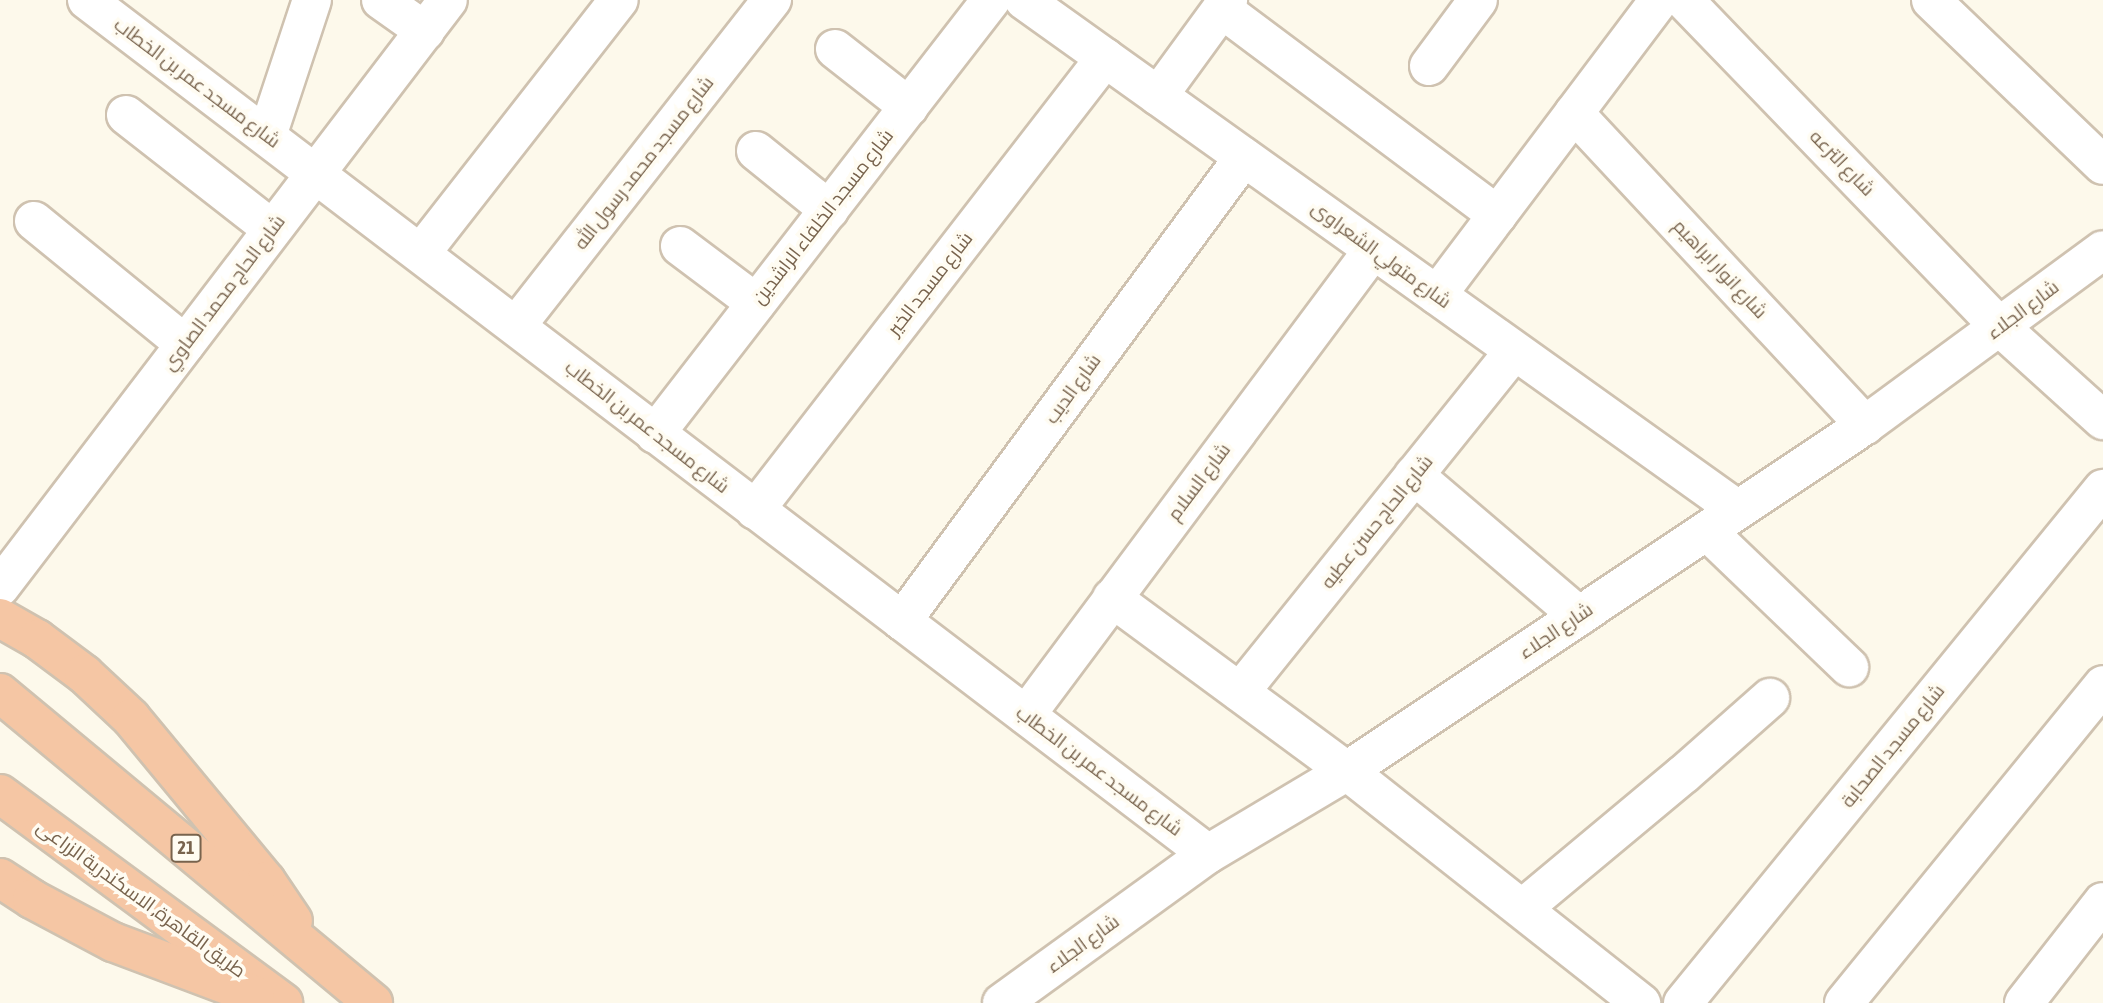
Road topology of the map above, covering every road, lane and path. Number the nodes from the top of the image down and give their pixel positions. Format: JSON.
{"nodes":[{"id":1,"x":87,"y":0,"type":"edge"},
{"id":2,"x":312,"y":0,"type":"edge"},
{"id":3,"x":381,"y":0,"type":"edge"},
{"id":4,"x":448,"y":0,"type":"edge"},
{"id":5,"x":619,"y":0,"type":"edge"},
{"id":6,"x":772,"y":0,"type":"edge"},
{"id":7,"x":991,"y":0,"type":"edge"},
{"id":8,"x":1478,"y":0,"type":"edge"},
{"id":9,"x":1659,"y":0,"type":"edge"},
{"id":10,"x":1685,"y":0,"type":"edge"},
{"id":11,"x":1931,"y":0,"type":"edge"},
{"id":12,"x":1036,"y":4,"type":"edge"},
{"id":13,"x":1225,"y":4,"type":"edge"},
{"id":14,"x":425,"y":31,"type":"junction"},
{"id":15,"x":835,"y":49,"type":"dead end"},
{"id":16,"x":1105,"y":58,"type":"junction"},
{"id":17,"x":1429,"y":66,"type":"dead end"},
{"id":18,"x":1158,"y":96,"type":"junction"},
{"id":19,"x":909,"y":107,"type":"junction"},
{"id":20,"x":1574,"y":113,"type":"junction"},
{"id":21,"x":126,"y":115,"type":"dead end"},
{"id":22,"x":267,"y":136,"type":"junction"},
{"id":23,"x":756,"y":151,"type":"dead end"},
{"id":24,"x":1244,"y":157,"type":"junction"},
{"id":25,"x":2103,"y":165,"type":"edge"},
{"id":26,"x":316,"y":172,"type":"junction"},
{"id":27,"x":829,"y":210,"type":"junction"},
{"id":28,"x":1497,"y":215,"type":"junction"},
{"id":29,"x":34,"y":220,"type":"dead end"},
{"id":30,"x":272,"y":229,"type":"junction"},
{"id":31,"x":680,"y":246,"type":"dead end"},
{"id":32,"x":1373,"y":250,"type":"junction"},
{"id":33,"x":421,"y":253,"type":"junction"},
{"id":34,"x":2096,"y":266,"type":"edge"},
{"id":35,"x":1437,"y":295,"type":"junction"},
{"id":36,"x":756,"y":303,"type":"junction"},
{"id":37,"x":516,"y":326,"type":"junction"},
{"id":38,"x":2000,"y":327,"type":"junction"},
{"id":39,"x":185,"y":344,"type":"junction"},
{"id":40,"x":1514,"y":351,"type":"junction"},
{"id":41,"x":2103,"y":420,"type":"edge"},
{"id":42,"x":1865,"y":425,"type":"junction"},
{"id":43,"x":655,"y":434,"type":"junction"},
{"id":44,"x":1414,"y":475,"type":"junction"},
{"id":45,"x":2103,"y":489,"type":"edge"},
{"id":46,"x":755,"y":510,"type":"junction"},
{"id":47,"x":1723,"y":520,"type":"junction"},
{"id":48,"x":0,"y":587,"type":"edge"},
{"id":49,"x":1112,"y":598,"type":"junction"},
{"id":50,"x":1579,"y":616,"type":"junction"},
{"id":51,"x":0,"y":618,"type":"edge"},
{"id":52,"x":902,"y":621,"type":"junction"},
{"id":53,"x":1849,"y":667,"type":"dead end"},
{"id":54,"x":2103,"y":685,"type":"edge"},
{"id":55,"x":1240,"y":692,"type":"junction"},
{"id":56,"x":0,"y":693,"type":"edge"},
{"id":57,"x":1770,"y":698,"type":"dead end"},
{"id":58,"x":1026,"y":715,"type":"junction"},
{"id":59,"x":1347,"y":771,"type":"junction"},
{"id":60,"x":0,"y":794,"type":"edge"},
{"id":61,"x":1208,"y":854,"type":"junction"},
{"id":62,"x":0,"y":877,"type":"edge"},
{"id":63,"x":2103,"y":902,"type":"edge"},
{"id":64,"x":1523,"y":908,"type":"junction"},
{"id":65,"x":318,"y":958,"type":"junction"},
{"id":66,"x":277,"y":1003,"type":"edge"},
{"id":67,"x":283,"y":1003,"type":"edge"},
{"id":68,"x":373,"y":1003,"type":"edge"},
{"id":69,"x":1002,"y":1003,"type":"edge"},
{"id":70,"x":1641,"y":1003,"type":"edge"},
{"id":71,"x":1683,"y":1003,"type":"edge"},
{"id":72,"x":1844,"y":1003,"type":"edge"},
{"id":73,"x":2024,"y":1003,"type":"edge"}],
"edges":[{"from":1,"to":22,"type":"street","name":"شارع مسجد عمر بن الخطاب"},
{"from":2,"to":22,"type":"street"},
{"from":3,"to":14,"type":"street"},
{"from":4,"to":14,"type":"street","name":"شارع الحاج محمد الصاوي"},
{"from":5,"to":33,"type":"street"},
{"from":6,"to":37,"type":"street","name":"شارع مسجد محمد رسول الله"},
{"from":7,"to":19,"type":"street","name":"شارع مسجد الخلفاء الراشدين"},
{"from":8,"to":17,"type":"street"},
{"from":9,"to":20,"type":"street"},
{"from":10,"to":38,"type":"street","name":"شارع الترعه"},
{"from":11,"to":25,"type":"street"},
{"from":12,"to":16,"type":"street","name":"شارع متولي الشعراوى"},
{"from":13,"to":18,"type":"street"},
{"from":13,"to":28,"type":"street"},
{"from":14,"to":26,"type":"street","name":"شارع الحاج محمد الصاوي"},
{"from":15,"to":19,"type":"street"},
{"from":16,"to":18,"type":"street","name":"شارع متولي الشعراوى"},
{"from":16,"to":46,"type":"street","name":"شارع مسجد الخير"},
{"from":18,"to":24,"type":"street","name":"شارع متولي الشعراوى"},
{"from":19,"to":27,"type":"street","name":"شارع مسجد الخلفاء الراشدين"},
{"from":20,"to":28,"type":"street"},
{"from":20,"to":42,"type":"street","name":"شارع انوار ابراهيم"},
{"from":21,"to":30,"type":"street"},
{"from":22,"to":26,"type":"street","name":"شارع مسجد عمر بن الخطاب"},
{"from":23,"to":27,"type":"street"},
{"from":24,"to":32,"type":"street","name":"شارع متولي الشعراوى"},
{"from":24,"to":52,"type":"street","name":"شارع الديب"},
{"from":26,"to":30,"type":"street","name":"شارع الحاج محمد الصاوي"},
{"from":26,"to":33,"type":"street","name":"شارع مسجد عمر بن الخطاب"},
{"from":27,"to":36,"type":"street","name":"شارع مسجد الخلفاء الراشدين"},
{"from":28,"to":35,"type":"street"},
{"from":29,"to":39,"type":"street"},
{"from":30,"to":39,"type":"street","name":"شارع الحاج محمد الصاوي"},
{"from":31,"to":36,"type":"street"},
{"from":32,"to":35,"type":"street","name":"شارع متولي الشعراوى"},
{"from":32,"to":49,"type":"street","name":"شارع السلام"},
{"from":33,"to":37,"type":"street","name":"شارع مسجد عمر بن الخطاب"},
{"from":34,"to":38,"type":"street","name":"شارع الجلاء"},
{"from":35,"to":40,"type":"street","name":"شارع متولي الشعراوى"},
{"from":36,"to":43,"type":"street","name":"شارع مسجد الخلفاء الراشدين"},
{"from":37,"to":43,"type":"street","name":"شارع مسجد عمر بن الخطاب"},
{"from":38,"to":41,"type":"street","name":"شارع الترعه"},
{"from":38,"to":42,"type":"street","name":"شارع الجلاء"},
{"from":39,"to":48,"type":"street","name":"شارع الحاج محمد الصاوي"},
{"from":40,"to":44,"type":"street","name":"شارع الحاج حسن عطيه"},
{"from":40,"to":47,"type":"street","name":"شارع متولي الشعراوى"},
{"from":42,"to":47,"type":"street","name":"شارع الجلاء"},
{"from":43,"to":46,"type":"street","name":"شارع مسجد عمر بن الخطاب"},
{"from":44,"to":50,"type":"street"},
{"from":44,"to":55,"type":"street","name":"شارع الحاج حسن عطيه"},
{"from":45,"to":71,"type":"street","name":"شارع مسجد الصحابة"},
{"from":46,"to":52,"type":"street","name":"شارع مسجد عمر بن الخطاب"},
{"from":47,"to":50,"type":"street","name":"شارع الجلاء"},
{"from":47,"to":53,"type":"street","name":"شارع متولي الشعراوى"},
{"from":49,"to":55,"type":"street"},
{"from":49,"to":58,"type":"street","name":"شارع السلام"},
{"from":50,"to":59,"type":"street","name":"شارع الجلاء"},
{"from":51,"to":65,"type":"highway"},
{"from":52,"to":58,"type":"street","name":"شارع مسجد عمر بن الخطاب"},
{"from":54,"to":72,"type":"street"},
{"from":55,"to":59,"type":"street"},
{"from":56,"to":65,"type":"highway","number":"21"},
{"from":57,"to":64,"type":"street"},
{"from":58,"to":61,"type":"street","name":"شارع مسجد عمر بن الخطاب"},
{"from":59,"to":61,"type":"street","name":"شارع الجلاء"},
{"from":59,"to":64,"type":"street"},
{"from":60,"to":67,"type":"highway","name":"طريق القاهرة, الاسكندرية الزراعى"},
{"from":61,"to":69,"type":"street","name":"شارع الجلاء"},
{"from":62,"to":66,"type":"highway"},
{"from":63,"to":73,"type":"street"},
{"from":64,"to":70,"type":"street"},
{"from":65,"to":68,"type":"highway","number":"21"}]}
